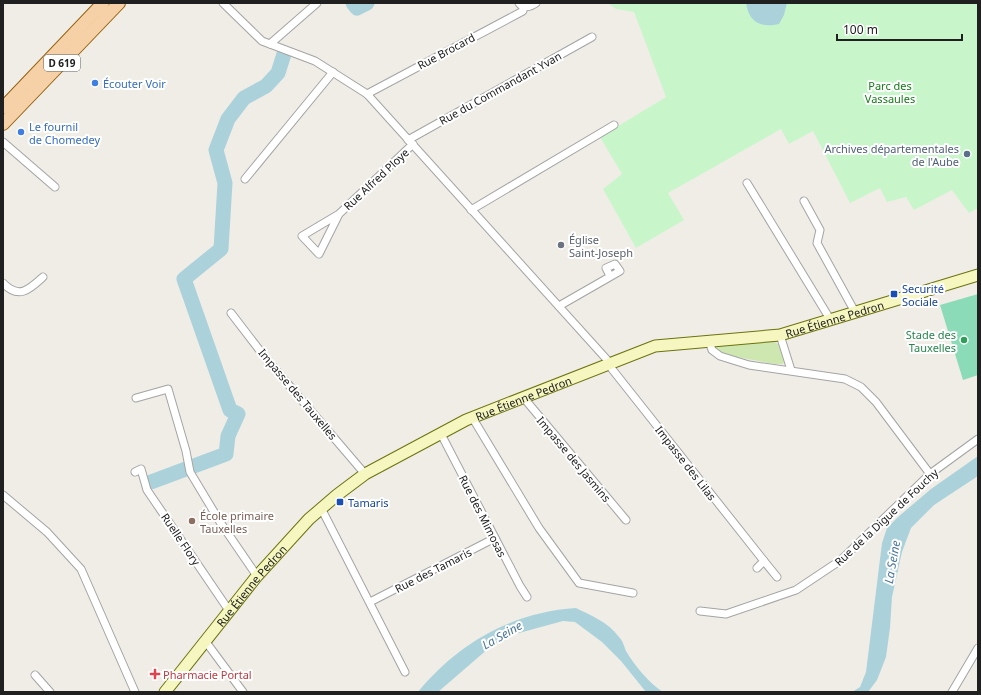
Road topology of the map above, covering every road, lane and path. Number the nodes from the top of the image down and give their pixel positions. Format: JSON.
{"nodes":[{"id":1,"x":103,"y":3,"type":"edge"},
{"id":2,"x":119,"y":3,"type":"edge"},
{"id":3,"x":223,"y":3,"type":"edge"},
{"id":4,"x":317,"y":3,"type":"edge"},
{"id":5,"x":536,"y":3,"type":"edge"},
{"id":6,"x":521,"y":5,"type":"edge"},
{"id":7,"x":592,"y":37,"type":"dead end"},
{"id":8,"x":270,"y":44,"type":"junction"},
{"id":9,"x":332,"y":72,"type":"junction"},
{"id":10,"x":366,"y":94,"type":"junction"},
{"id":11,"x":3,"y":108,"type":"edge"},
{"id":12,"x":3,"y":124,"type":"edge"},
{"id":13,"x":614,"y":125,"type":"dead end"},
{"id":14,"x":3,"y":142,"type":"edge"},
{"id":15,"x":410,"y":142,"type":"junction"},
{"id":16,"x":245,"y":179,"type":"dead end"},
{"id":17,"x":747,"y":183,"type":"dead end"},
{"id":18,"x":55,"y":187,"type":"dead end"},
{"id":19,"x":804,"y":201,"type":"dead end"},
{"id":20,"x":472,"y":210,"type":"junction"},
{"id":21,"x":338,"y":214,"type":"junction"},
{"id":22,"x":978,"y":275,"type":"edge"},
{"id":23,"x":610,"y":276,"type":"dead end"},
{"id":24,"x":43,"y":277,"type":"dead end"},
{"id":25,"x":3,"y":283,"type":"edge"},
{"id":26,"x":558,"y":306,"type":"junction"},
{"id":27,"x":855,"y":312,"type":"junction"},
{"id":28,"x":231,"y":313,"type":"dead end"},
{"id":29,"x":830,"y":319,"type":"junction"},
{"id":30,"x":780,"y":335,"type":"junction"},
{"id":31,"x":709,"y":341,"type":"junction"},
{"id":32,"x":609,"y":363,"type":"junction"},
{"id":33,"x":791,"y":370,"type":"junction"},
{"id":34,"x":523,"y":397,"type":"junction"},
{"id":35,"x":136,"y":398,"type":"dead end"},
{"id":36,"x":472,"y":418,"type":"junction"},
{"id":37,"x":441,"y":434,"type":"junction"},
{"id":38,"x":978,"y":439,"type":"edge"},
{"id":39,"x":135,"y":472,"type":"dead end"},
{"id":40,"x":365,"y":474,"type":"junction"},
{"id":41,"x":930,"y":474,"type":"junction"},
{"id":42,"x":3,"y":495,"type":"edge"},
{"id":43,"x":321,"y":508,"type":"junction"},
{"id":44,"x":626,"y":520,"type":"dead end"},
{"id":45,"x":495,"y":538,"type":"junction"},
{"id":46,"x":764,"y":561,"type":"junction"},
{"id":47,"x":757,"y":568,"type":"dead end"},
{"id":48,"x":257,"y":576,"type":"junction"},
{"id":49,"x":777,"y":577,"type":"dead end"},
{"id":50,"x":633,"y":593,"type":"dead end"},
{"id":51,"x":527,"y":597,"type":"dead end"},
{"id":52,"x":370,"y":602,"type":"junction"},
{"id":53,"x":700,"y":611,"type":"dead end"},
{"id":54,"x":230,"y":612,"type":"junction"},
{"id":55,"x":206,"y":642,"type":"junction"},
{"id":56,"x":978,"y":648,"type":"edge"},
{"id":57,"x":405,"y":672,"type":"dead end"},
{"id":58,"x":35,"y":675,"type":"dead end"},
{"id":59,"x":50,"y":692,"type":"edge"},
{"id":60,"x":135,"y":692,"type":"edge"},
{"id":61,"x":165,"y":692,"type":"edge"},
{"id":62,"x":242,"y":692,"type":"edge"},
{"id":63,"x":952,"y":692,"type":"edge"}],
"edges":[{"from":1,"to":11,"type":"main road","number":"D 619"},
{"from":2,"to":12,"type":"main road","number":"D 619"},
{"from":3,"to":8,"type":"street"},
{"from":4,"to":8,"type":"street"},
{"from":5,"to":6,"type":"street","name":"Rue Brocard"},
{"from":6,"to":10,"type":"street","name":"Rue Brocard"},
{"from":7,"to":15,"type":"street","name":"Rue du Commandant Yvan"},
{"from":8,"to":9,"type":"street"},
{"from":9,"to":10,"type":"street"},
{"from":9,"to":16,"type":"street"},
{"from":10,"to":15,"type":"street"},
{"from":13,"to":20,"type":"street"},
{"from":14,"to":18,"type":"street"},
{"from":15,"to":20,"type":"street"},
{"from":15,"to":21,"type":"street","name":"Rue Alfred Ploye"},
{"from":17,"to":29,"type":"street"},
{"from":19,"to":27,"type":"street"},
{"from":20,"to":26,"type":"street"},
{"from":21,"to":21,"type":"street","name":"Rue Alfred Ploye"},
{"from":22,"to":27,"type":"street","name":"Rue Étienne Pedron"},
{"from":23,"to":26,"type":"street"},
{"from":24,"to":25,"type":"street"},
{"from":26,"to":32,"type":"street"},
{"from":27,"to":29,"type":"street","name":"Rue Étienne Pedron"},
{"from":28,"to":40,"type":"street","name":"Impasse des Tauxelles"},
{"from":29,"to":30,"type":"street","name":"Rue Étienne Pedron"},
{"from":30,"to":31,"type":"street","name":"Rue Étienne Pedron"},
{"from":30,"to":33,"type":"street"},
{"from":31,"to":32,"type":"street","name":"Rue Étienne Pedron"},
{"from":31,"to":33,"type":"street"},
{"from":32,"to":34,"type":"street","name":"Rue Étienne Pedron"},
{"from":32,"to":46,"type":"street","name":"Impasse des Lilas"},
{"from":33,"to":41,"type":"street"},
{"from":34,"to":36,"type":"street","name":"Rue Étienne Pedron"},
{"from":34,"to":44,"type":"street","name":"Impasse des Jasmins"},
{"from":35,"to":48,"type":"street"},
{"from":36,"to":37,"type":"street","name":"Rue Étienne Pedron"},
{"from":36,"to":50,"type":"street"},
{"from":37,"to":40,"type":"street","name":"Rue Étienne Pedron"},
{"from":37,"to":45,"type":"street","name":"Rue des Mimosas"},
{"from":38,"to":41,"type":"street","name":"Rue de la Digue de Fouchy"},
{"from":39,"to":54,"type":"street","name":"Ruelle Flory"},
{"from":40,"to":43,"type":"street","name":"Rue Étienne Pedron"},
{"from":41,"to":53,"type":"street","name":"Rue de la Digue de Fouchy"},
{"from":42,"to":60,"type":"street"},
{"from":43,"to":48,"type":"street","name":"Rue Étienne Pedron"},
{"from":43,"to":52,"type":"street"},
{"from":45,"to":51,"type":"street","name":"Rue des Mimosas"},
{"from":45,"to":52,"type":"street","name":"Rue des Tamaris"},
{"from":46,"to":47,"type":"street"},
{"from":46,"to":49,"type":"street","name":"Impasse des Lilas"},
{"from":48,"to":54,"type":"street","name":"Rue Étienne Pedron"},
{"from":52,"to":57,"type":"street"},
{"from":54,"to":55,"type":"street","name":"Rue Étienne Pedron"},
{"from":55,"to":61,"type":"street","name":"Rue Étienne Pedron"},
{"from":55,"to":62,"type":"street"},
{"from":56,"to":63,"type":"street"},
{"from":58,"to":59,"type":"street"}]}
